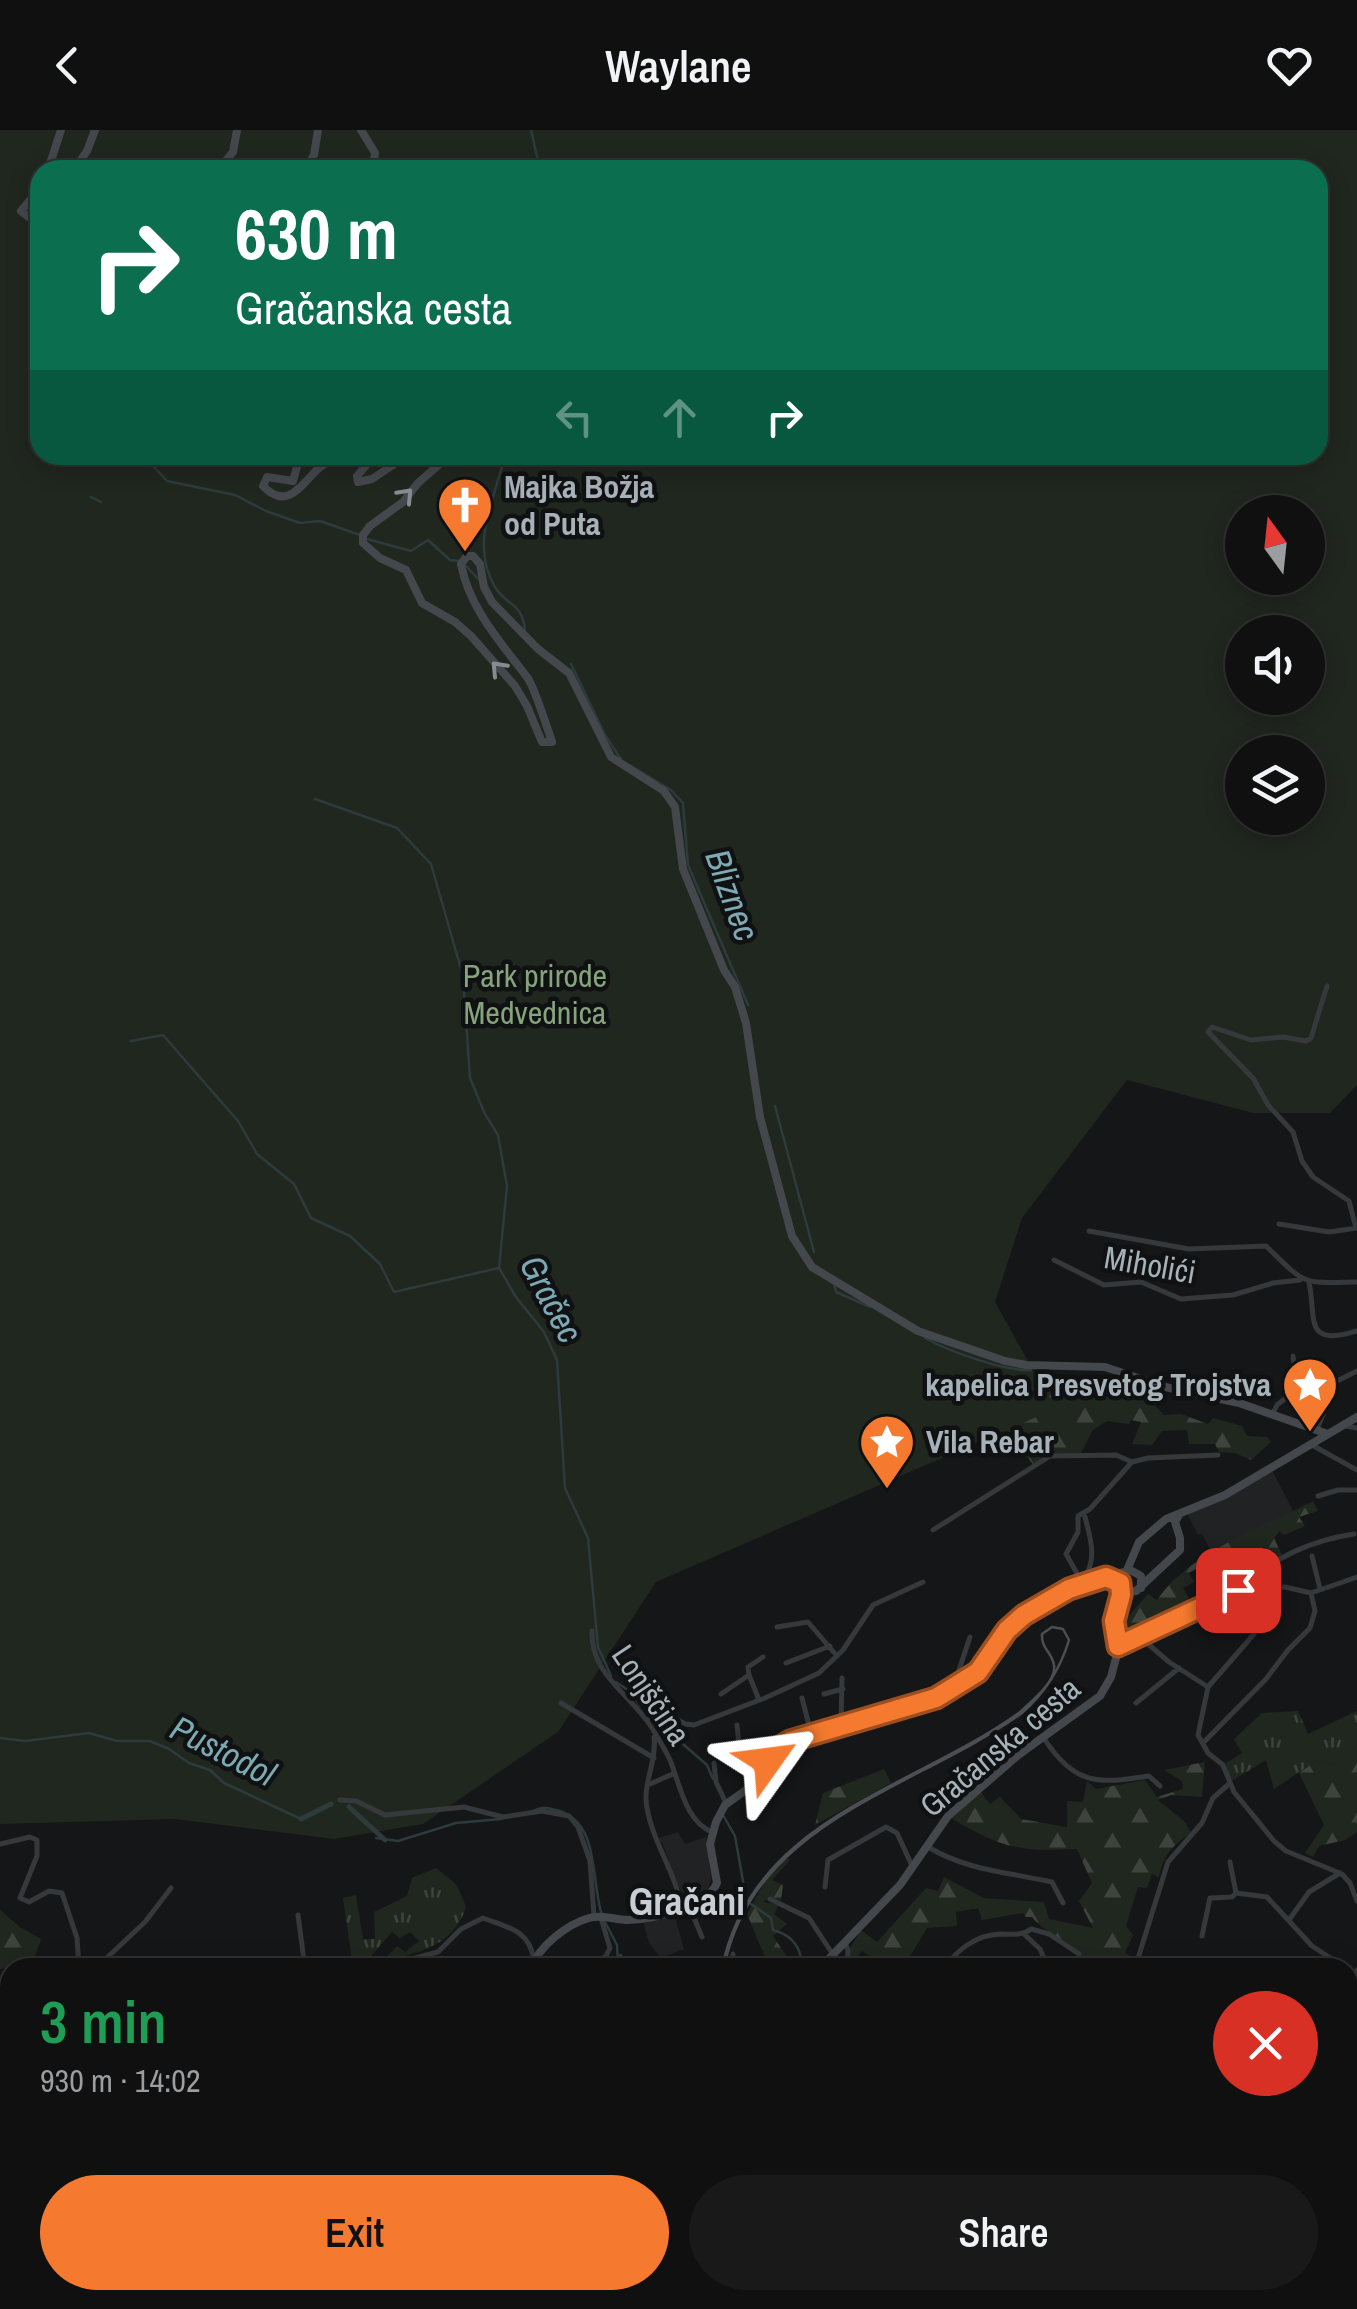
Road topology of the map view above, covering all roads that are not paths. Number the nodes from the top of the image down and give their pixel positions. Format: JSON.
{"nodes":[{"id":1,"x":61,"y":130,"type":"edge"},
{"id":2,"x":95,"y":130,"type":"edge"},
{"id":3,"x":238,"y":130,"type":"edge"},
{"id":4,"x":318,"y":130,"type":"edge"},
{"id":5,"x":361,"y":130,"type":"edge"},
{"id":6,"x":51,"y":160,"type":"edge"},
{"id":7,"x":81,"y":160,"type":"edge"},
{"id":8,"x":226,"y":160,"type":"edge"},
{"id":9,"x":311,"y":160,"type":"edge"},
{"id":10,"x":374,"y":160,"type":"edge"},
{"id":11,"x":297,"y":465,"type":"edge"},
{"id":12,"x":324,"y":465,"type":"edge"},
{"id":13,"x":367,"y":465,"type":"edge"},
{"id":14,"x":393,"y":465,"type":"edge"},
{"id":15,"x":438,"y":465,"type":"edge"},
{"id":16,"x":1327,"y":986,"type":"dead end"},
{"id":17,"x":1279,"y":1224,"type":"dead end"},
{"id":18,"x":1356,"y":1228,"type":"edge"},
{"id":19,"x":1089,"y":1231,"type":"dead end"},
{"id":20,"x":1054,"y":1260,"type":"dead end"},
{"id":21,"x":1300,"y":1280,"type":"junction"},
{"id":22,"x":1357,"y":1282,"type":"edge"},
{"id":23,"x":1309,"y":1283,"type":"junction"},
{"id":24,"x":1357,"y":1331,"type":"edge"},
{"id":25,"x":1293,"y":1356,"type":"dead end"},
{"id":26,"x":1357,"y":1370,"type":"edge"},
{"id":27,"x":1272,"y":1414,"type":"junction"},
{"id":28,"x":1357,"y":1417,"type":"edge"},
{"id":29,"x":1294,"y":1423,"type":"junction"},
{"id":30,"x":1340,"y":1425,"type":"junction"},
{"id":31,"x":1357,"y":1428,"type":"edge"},
{"id":32,"x":1320,"y":1432,"type":"junction"},
{"id":33,"x":1310,"y":1443,"type":"junction"},
{"id":34,"x":1218,"y":1455,"type":"dead end"},
{"id":35,"x":1132,"y":1462,"type":"junction"},
{"id":36,"x":1357,"y":1470,"type":"edge"},
{"id":37,"x":1357,"y":1490,"type":"edge"},
{"id":38,"x":1318,"y":1496,"type":"dead end"},
{"id":39,"x":1182,"y":1512,"type":"junction"},
{"id":40,"x":1085,"y":1518,"type":"dead end"},
{"id":41,"x":1166,"y":1519,"type":"junction"},
{"id":42,"x":1176,"y":1526,"type":"junction"},
{"id":43,"x":933,"y":1530,"type":"dead end"},
{"id":44,"x":1354,"y":1534,"type":"dead end"},
{"id":45,"x":1312,"y":1556,"type":"dead end"},
{"id":46,"x":1357,"y":1577,"type":"edge"},
{"id":47,"x":1123,"y":1578,"type":"junction"},
{"id":48,"x":924,"y":1582,"type":"dead end"},
{"id":49,"x":1082,"y":1582,"type":"junction"},
{"id":50,"x":1141,"y":1588,"type":"junction"},
{"id":51,"x":1246,"y":1589,"type":"junction"},
{"id":52,"x":1320,"y":1589,"type":"junction"},
{"id":53,"x":1131,"y":1593,"type":"junction"},
{"id":54,"x":1310,"y":1594,"type":"junction"},
{"id":55,"x":1119,"y":1604,"type":"junction"},
{"id":56,"x":776,"y":1627,"type":"dead end"},
{"id":57,"x":592,"y":1630,"type":"dead end"},
{"id":58,"x":1254,"y":1634,"type":"dead end"},
{"id":59,"x":970,"y":1637,"type":"dead end"},
{"id":60,"x":1140,"y":1637,"type":"junction"},
{"id":61,"x":830,"y":1646,"type":"junction"},
{"id":62,"x":1118,"y":1646,"type":"junction"},
{"id":63,"x":837,"y":1656,"type":"junction"},
{"id":64,"x":763,"y":1657,"type":"dead end"},
{"id":65,"x":786,"y":1663,"type":"dead end"},
{"id":66,"x":1179,"y":1668,"type":"junction"},
{"id":67,"x":750,"y":1675,"type":"junction"},
{"id":68,"x":842,"y":1678,"type":"dead end"},
{"id":69,"x":957,"y":1687,"type":"junction"},
{"id":70,"x":1208,"y":1687,"type":"junction"},
{"id":71,"x":843,"y":1689,"type":"junction"},
{"id":72,"x":721,"y":1694,"type":"dead end"},
{"id":73,"x":824,"y":1694,"type":"dead end"},
{"id":74,"x":802,"y":1698,"type":"dead end"},
{"id":75,"x":759,"y":1700,"type":"junction"},
{"id":76,"x":561,"y":1703,"type":"dead end"},
{"id":77,"x":1136,"y":1703,"type":"dead end"},
{"id":78,"x":648,"y":1721,"type":"junction"},
{"id":79,"x":738,"y":1725,"type":"dead end"},
{"id":80,"x":841,"y":1727,"type":"junction"},
{"id":81,"x":652,"y":1730,"type":"junction"},
{"id":82,"x":812,"y":1735,"type":"junction"},
{"id":83,"x":1044,"y":1737,"type":"junction"},
{"id":84,"x":1203,"y":1743,"type":"junction"},
{"id":85,"x":654,"y":1758,"type":"junction"},
{"id":86,"x":714,"y":1763,"type":"dead end"},
{"id":87,"x":674,"y":1774,"type":"junction"},
{"id":88,"x":1229,"y":1784,"type":"junction"},
{"id":89,"x":647,"y":1785,"type":"junction"},
{"id":90,"x":749,"y":1786,"type":"junction"},
{"id":91,"x":1160,"y":1786,"type":"dead end"},
{"id":92,"x":340,"y":1800,"type":"dead end"},
{"id":93,"x":726,"y":1803,"type":"junction"},
{"id":94,"x":712,"y":1832,"type":"junction"},
{"id":95,"x":0,"y":1844,"type":"edge"},
{"id":96,"x":925,"y":1845,"type":"junction"},
{"id":97,"x":1230,"y":1862,"type":"dead end"},
{"id":98,"x":912,"y":1868,"type":"junction"},
{"id":99,"x":1340,"y":1873,"type":"junction"},
{"id":100,"x":825,"y":1887,"type":"dead end"},
{"id":101,"x":171,"y":1888,"type":"dead end"},
{"id":102,"x":1236,"y":1893,"type":"junction"},
{"id":103,"x":770,"y":1899,"type":"dead end"},
{"id":104,"x":1357,"y":1900,"type":"edge"},
{"id":105,"x":1063,"y":1903,"type":"dead end"},
{"id":106,"x":685,"y":1906,"type":"junction"},
{"id":107,"x":298,"y":1915,"type":"dead end"},
{"id":108,"x":597,"y":1917,"type":"junction"},
{"id":109,"x":1289,"y":1920,"type":"junction"},
{"id":110,"x":1024,"y":1934,"type":"junction"},
{"id":111,"x":1202,"y":1936,"type":"dead end"},
{"id":112,"x":702,"y":1937,"type":"dead end"},
{"id":113,"x":843,"y":1941,"type":"junction"},
{"id":114,"x":832,"y":1953,"type":"junction"},
{"id":115,"x":734,"y":1954,"type":"dead end"},
{"id":116,"x":1079,"y":1954,"type":"dead end"},
{"id":117,"x":534,"y":1956,"type":"edge"},
{"id":118,"x":78,"y":1958,"type":"edge"},
{"id":119,"x":107,"y":1958,"type":"edge"},
{"id":120,"x":304,"y":1958,"type":"edge"},
{"id":121,"x":416,"y":1958,"type":"edge"},
{"id":122,"x":603,"y":1958,"type":"edge"},
{"id":123,"x":733,"y":1958,"type":"edge"},
{"id":124,"x":828,"y":1958,"type":"edge"},
{"id":125,"x":848,"y":1958,"type":"edge"},
{"id":126,"x":952,"y":1958,"type":"edge"},
{"id":127,"x":1044,"y":1958,"type":"edge"},
{"id":128,"x":1139,"y":1958,"type":"edge"},
{"id":129,"x":1331,"y":1958,"type":"edge"}],
"edges":[{"from":1,"to":6,"type":"main road"},
{"from":2,"to":7,"type":"main road"},
{"from":3,"to":8,"type":"main road"},
{"from":4,"to":9,"type":"main road"},
{"from":5,"to":10,"type":"main road"},
{"from":11,"to":12,"type":"main road"},
{"from":13,"to":14,"type":"main road"},
{"from":27,"to":15,"type":"main road","one_way":true},
{"from":16,"to":18,"type":"street"},
{"from":17,"to":18,"type":"street"},
{"from":19,"to":21,"type":"street","name":"Miholići"},
{"from":20,"to":21,"type":"street","name":"Miholići"},
{"from":21,"to":23,"type":"street","name":"Miholići"},
{"from":22,"to":23,"type":"street","name":"Miholići"},
{"from":23,"to":24,"type":"street"},
{"from":25,"to":27,"type":"street"},
{"from":26,"to":32,"type":"street"},
{"from":27,"to":29,"type":"main road"},
{"from":28,"to":30,"type":"main road","name":"Gračanska cesta"},
{"from":29,"to":32,"type":"main road"},
{"from":29,"to":33,"type":"main road"},
{"from":30,"to":31,"type":"street"},
{"from":30,"to":32,"type":"main road","name":"Gračanska cesta"},
{"from":32,"to":33,"type":"main road","name":"Gračanska cesta"},
{"from":33,"to":36,"type":"street"},
{"from":33,"to":39,"type":"main road","name":"Gračanska cesta"},
{"from":34,"to":35,"type":"street"},
{"from":35,"to":43,"type":"street"},
{"from":35,"to":49,"type":"street"},
{"from":37,"to":38,"type":"street"},
{"from":39,"to":41,"type":"main road","name":"Gračanska cesta"},
{"from":39,"to":42,"type":"main road"},
{"from":40,"to":49,"type":"street"},
{"from":41,"to":42,"type":"main road"},
{"from":41,"to":47,"type":"main road","name":"Gračanska cesta"},
{"from":42,"to":50,"type":"main road"},
{"from":44,"to":51,"type":"street"},
{"from":45,"to":52,"type":"street"},
{"from":46,"to":52,"type":"street"},
{"from":47,"to":49,"type":"main road"},
{"from":47,"to":50,"type":"main road"},
{"from":47,"to":53,"type":"main road"},
{"from":47,"to":55,"type":"main road","name":"Gračanska cesta"},
{"from":48,"to":63,"type":"street"},
{"from":49,"to":69,"type":"main road"},
{"from":50,"to":53,"type":"main road"},
{"from":51,"to":54,"type":"street"},
{"from":51,"to":60,"type":"street"},
{"from":52,"to":54,"type":"street"},
{"from":53,"to":55,"type":"main road"},
{"from":54,"to":84,"type":"street"},
{"from":55,"to":62,"type":"main road","name":"Gračanska cesta"},
{"from":56,"to":61,"type":"street"},
{"from":57,"to":78,"type":"street","name":"Lonjščina"},
{"from":58,"to":70,"type":"street"},
{"from":59,"to":69,"type":"street"},
{"from":60,"to":62,"type":"street"},
{"from":60,"to":66,"type":"street"},
{"from":61,"to":63,"type":"street"},
{"from":61,"to":65,"type":"street"},
{"from":62,"to":83,"type":"main road","name":"Gračanska cesta"},
{"from":63,"to":75,"type":"street"},
{"from":64,"to":67,"type":"street"},
{"from":66,"to":70,"type":"street"},
{"from":66,"to":77,"type":"street"},
{"from":67,"to":72,"type":"street"},
{"from":67,"to":75,"type":"street"},
{"from":68,"to":71,"type":"street"},
{"from":69,"to":80,"type":"main road"},
{"from":70,"to":84,"type":"street"},
{"from":71,"to":73,"type":"street"},
{"from":71,"to":80,"type":"street"},
{"from":74,"to":82,"type":"street"},
{"from":75,"to":78,"type":"street"},
{"from":76,"to":85,"type":"street"},
{"from":78,"to":81,"type":"street","name":"Lonjščina"},
{"from":79,"to":90,"type":"street"},
{"from":80,"to":82,"type":"main road"},
{"from":81,"to":85,"type":"street"},
{"from":81,"to":87,"type":"street","name":"Lonjščina"},
{"from":82,"to":90,"type":"main road"},
{"from":83,"to":91,"type":"street"},
{"from":83,"to":96,"type":"main road","name":"Gračanska cesta"},
{"from":84,"to":88,"type":"street"},
{"from":85,"to":89,"type":"street"},
{"from":86,"to":93,"type":"street"},
{"from":87,"to":89,"type":"street"},
{"from":87,"to":94,"type":"street","name":"Lonjščina"},
{"from":88,"to":99,"type":"street"},
{"from":88,"to":128,"type":"street"},
{"from":89,"to":106,"type":"street"},
{"from":90,"to":93,"type":"main road"},
{"from":92,"to":108,"type":"street"},
{"from":93,"to":94,"type":"main road"},
{"from":94,"to":106,"type":"main road"},
{"from":95,"to":118,"type":"street"},
{"from":96,"to":98,"type":"main road","name":"Gračanska cesta"},
{"from":96,"to":105,"type":"street"},
{"from":97,"to":102,"type":"street"},
{"from":98,"to":100,"type":"street","name":"Gračanska cesta"},
{"from":98,"to":113,"type":"main road","name":"Gračanska cesta"},
{"from":99,"to":104,"type":"street"},
{"from":99,"to":109,"type":"street"},
{"from":101,"to":119,"type":"street"},
{"from":102,"to":109,"type":"street"},
{"from":102,"to":111,"type":"street"},
{"from":103,"to":114,"type":"street"},
{"from":106,"to":108,"type":"main road"},
{"from":106,"to":112,"type":"street"},
{"from":107,"to":120,"type":"street"},
{"from":108,"to":117,"type":"main road"},
{"from":108,"to":122,"type":"street"},
{"from":109,"to":129,"type":"street"},
{"from":110,"to":116,"type":"street"},
{"from":110,"to":126,"type":"street"},
{"from":110,"to":127,"type":"street"},
{"from":113,"to":114,"type":"main road","name":"Gračanska cesta"},
{"from":113,"to":125,"type":"street"},
{"from":114,"to":124,"type":"main road","name":"Gračanska cesta"},
{"from":115,"to":123,"type":"street"},
{"from":117,"to":121,"type":"street"}]}
